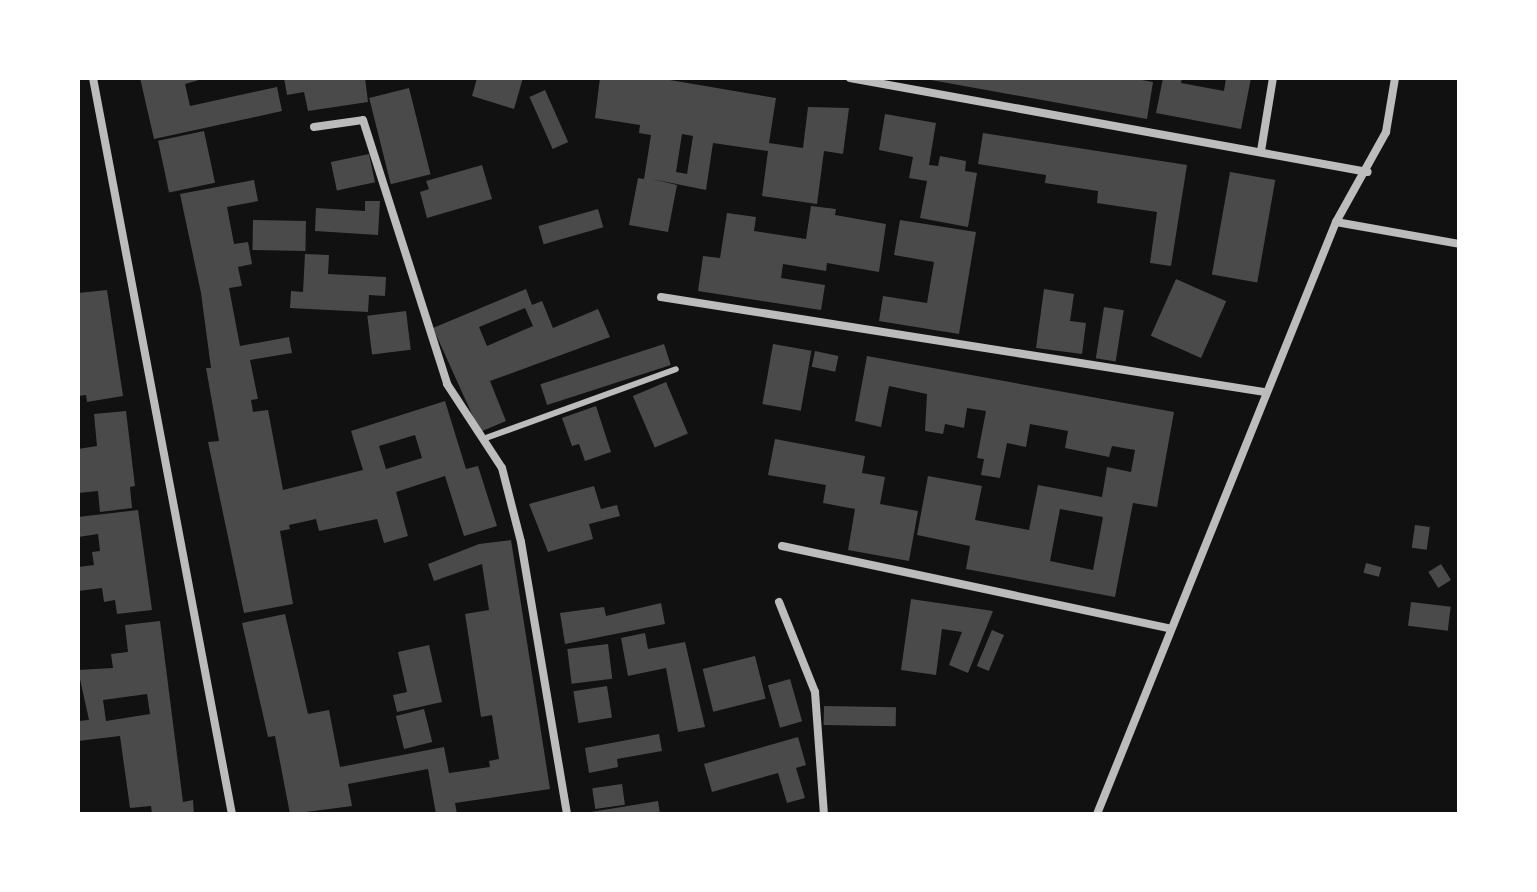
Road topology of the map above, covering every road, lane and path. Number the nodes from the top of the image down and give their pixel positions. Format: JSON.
{"nodes":[{"id":1,"x":93,"y":78,"type":"edge"},
{"id":2,"x":850,"y":78,"type":"edge"},
{"id":3,"x":1273,"y":78,"type":"edge"},
{"id":4,"x":1395,"y":78,"type":"edge"},
{"id":5,"x":314,"y":127,"type":"dead end"},
{"id":6,"x":1261,"y":151,"type":"junction"},
{"id":7,"x":1368,"y":172,"type":"junction"},
{"id":8,"x":1336,"y":222,"type":"junction"},
{"id":9,"x":1459,"y":244,"type":"edge"},
{"id":10,"x":661,"y":297,"type":"dead end"},
{"id":11,"x":676,"y":369,"type":"dead end"},
{"id":12,"x":1264,"y":392,"type":"junction"},
{"id":13,"x":483,"y":439,"type":"junction"},
{"id":14,"x":782,"y":546,"type":"dead end"},
{"id":15,"x":779,"y":602,"type":"dead end"},
{"id":16,"x":1168,"y":628,"type":"junction"},
{"id":17,"x":232,"y":814,"type":"edge"},
{"id":18,"x":567,"y":814,"type":"edge"},
{"id":19,"x":824,"y":814,"type":"edge"},
{"id":20,"x":1097,"y":814,"type":"edge"}],
"edges":[{"from":1,"to":17,"type":"street"},
{"from":2,"to":6,"type":"street"},
{"from":3,"to":6,"type":"street"},
{"from":4,"to":7,"type":"street"},
{"from":5,"to":13,"type":"street"},
{"from":6,"to":7,"type":"street"},
{"from":7,"to":8,"type":"street"},
{"from":8,"to":9,"type":"street"},
{"from":8,"to":12,"type":"street"},
{"from":10,"to":12,"type":"street"},
{"from":11,"to":13,"type":"lane"},
{"from":12,"to":16,"type":"street"},
{"from":13,"to":18,"type":"street"},
{"from":14,"to":16,"type":"street"},
{"from":15,"to":19,"type":"street"},
{"from":16,"to":20,"type":"street"}]}
